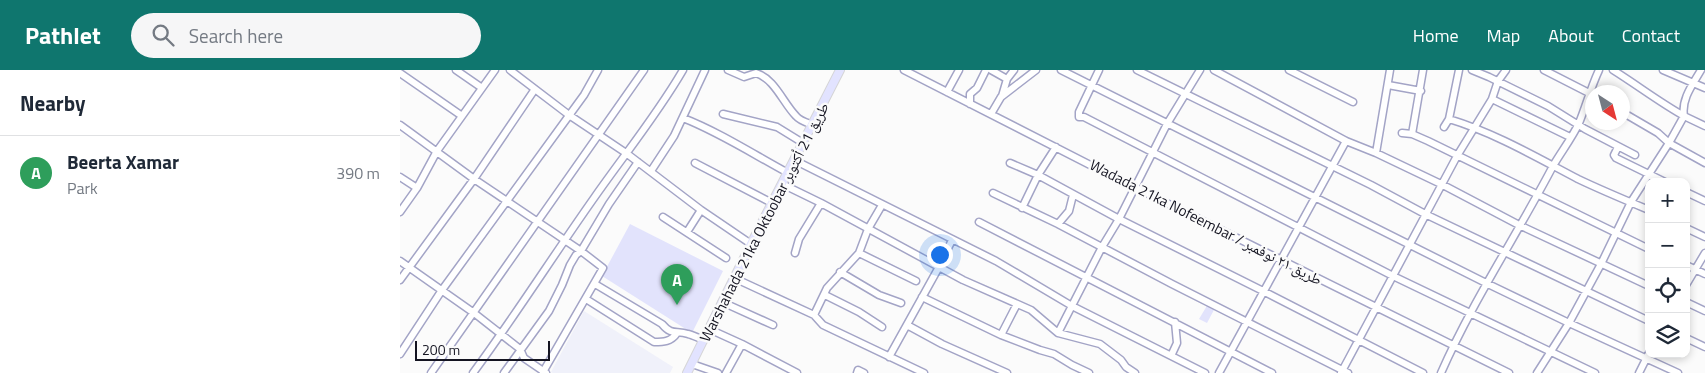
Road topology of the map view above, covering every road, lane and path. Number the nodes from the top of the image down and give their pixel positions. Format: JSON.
{"nodes":[{"id":1,"x":456,"y":70,"type":"edge"},
{"id":2,"x":495,"y":70,"type":"edge"},
{"id":3,"x":510,"y":70,"type":"edge"},
{"id":4,"x":598,"y":70,"type":"edge"},
{"id":5,"x":644,"y":70,"type":"edge"},
{"id":6,"x":683,"y":70,"type":"edge"},
{"id":7,"x":705,"y":70,"type":"edge"},
{"id":8,"x":728,"y":70,"type":"edge"},
{"id":9,"x":840,"y":70,"type":"edge"},
{"id":10,"x":904,"y":70,"type":"edge"},
{"id":11,"x":959,"y":70,"type":"edge"},
{"id":12,"x":986,"y":70,"type":"edge"},
{"id":13,"x":991,"y":70,"type":"edge"},
{"id":14,"x":1014,"y":70,"type":"edge"},
{"id":15,"x":1036,"y":70,"type":"edge"},
{"id":16,"x":1061,"y":70,"type":"edge"},
{"id":17,"x":1099,"y":70,"type":"edge"},
{"id":18,"x":1137,"y":70,"type":"edge"},
{"id":19,"x":1200,"y":70,"type":"edge"},
{"id":20,"x":1214,"y":70,"type":"edge"},
{"id":21,"x":1289,"y":70,"type":"edge"},
{"id":22,"x":1390,"y":70,"type":"edge"},
{"id":23,"x":1423,"y":70,"type":"edge"},
{"id":24,"x":1459,"y":70,"type":"edge"},
{"id":25,"x":1472,"y":70,"type":"edge"},
{"id":26,"x":1506,"y":70,"type":"edge"},
{"id":27,"x":1544,"y":70,"type":"edge"},
{"id":28,"x":1599,"y":70,"type":"edge"},
{"id":29,"x":1612,"y":70,"type":"edge"},
{"id":30,"x":1663,"y":70,"type":"edge"},
{"id":31,"x":1701,"y":70,"type":"edge"},
{"id":32,"x":400,"y":74,"type":"edge"},
{"id":33,"x":1008,"y":79,"type":"junction"},
{"id":34,"x":1498,"y":81,"type":"junction"},
{"id":35,"x":1694,"y":83,"type":"junction"},
{"id":36,"x":1388,"y":85,"type":"junction"},
{"id":37,"x":1594,"y":85,"type":"edge"},
{"id":38,"x":1091,"y":86,"type":"junction"},
{"id":39,"x":482,"y":88,"type":"junction"},
{"id":40,"x":1705,"y":88,"type":"edge"},
{"id":41,"x":535,"y":89,"type":"junction"},
{"id":42,"x":1420,"y":91,"type":"junction"},
{"id":43,"x":1585,"y":91,"type":"edge"},
{"id":44,"x":947,"y":92,"type":"junction"},
{"id":45,"x":1186,"y":93,"type":"junction"},
{"id":46,"x":1001,"y":97,"type":"junction"},
{"id":47,"x":1492,"y":99,"type":"junction"},
{"id":48,"x":1353,"y":102,"type":"dead end"},
{"id":49,"x":970,"y":104,"type":"junction"},
{"id":50,"x":1585,"y":108,"type":"edge"},
{"id":51,"x":723,"y":114,"type":"dead end"},
{"id":52,"x":992,"y":114,"type":"junction"},
{"id":53,"x":569,"y":115,"type":"junction"},
{"id":54,"x":462,"y":116,"type":"junction"},
{"id":55,"x":1684,"y":116,"type":"junction"},
{"id":56,"x":1630,"y":117,"type":"edge"},
{"id":57,"x":683,"y":118,"type":"junction"},
{"id":58,"x":1449,"y":119,"type":"junction"},
{"id":59,"x":1167,"y":124,"type":"junction"},
{"id":60,"x":1578,"y":124,"type":"junction"},
{"id":61,"x":400,"y":125,"type":"edge"},
{"id":62,"x":813,"y":125,"type":"junction"},
{"id":63,"x":1705,"y":126,"type":"edge"},
{"id":64,"x":1444,"y":127,"type":"dead end"},
{"id":65,"x":1474,"y":127,"type":"junction"},
{"id":66,"x":1402,"y":133,"type":"dead end"},
{"id":67,"x":1412,"y":134,"type":"junction"},
{"id":68,"x":599,"y":136,"type":"junction"},
{"id":69,"x":1570,"y":136,"type":"junction"},
{"id":70,"x":1346,"y":140,"type":"junction"},
{"id":71,"x":803,"y":143,"type":"junction"},
{"id":72,"x":1668,"y":143,"type":"junction"},
{"id":73,"x":1056,"y":147,"type":"junction"},
{"id":74,"x":1618,"y":147,"type":"junction"},
{"id":75,"x":438,"y":152,"type":"junction"},
{"id":76,"x":626,"y":153,"type":"junction"},
{"id":77,"x":1152,"y":153,"type":"junction"},
{"id":78,"x":1376,"y":153,"type":"junction"},
{"id":79,"x":1635,"y":155,"type":"dead end"},
{"id":80,"x":1457,"y":156,"type":"junction"},
{"id":81,"x":794,"y":160,"type":"junction"},
{"id":82,"x":638,"y":162,"type":"junction"},
{"id":83,"x":695,"y":163,"type":"dead end"},
{"id":84,"x":1010,"y":163,"type":"dead end"},
{"id":85,"x":1705,"y":163,"type":"edge"},
{"id":86,"x":1330,"y":166,"type":"junction"},
{"id":87,"x":1554,"y":166,"type":"junction"},
{"id":88,"x":651,"y":171,"type":"junction"},
{"id":89,"x":788,"y":173,"type":"junction"},
{"id":90,"x":1648,"y":174,"type":"junction"},
{"id":91,"x":1038,"y":176,"type":"junction"},
{"id":92,"x":400,"y":177,"type":"edge"},
{"id":93,"x":1656,"y":178,"type":"edge"},
{"id":94,"x":474,"y":179,"type":"junction"},
{"id":95,"x":782,"y":184,"type":"junction"},
{"id":96,"x":1443,"y":184,"type":"junction"},
{"id":97,"x":1135,"y":187,"type":"junction"},
{"id":98,"x":416,"y":188,"type":"junction"},
{"id":99,"x":993,"y":193,"type":"dead end"},
{"id":100,"x":1690,"y":194,"type":"edge"},
{"id":101,"x":1074,"y":195,"type":"junction"},
{"id":102,"x":1315,"y":196,"type":"junction"},
{"id":103,"x":1538,"y":196,"type":"junction"},
{"id":104,"x":1705,"y":201,"type":"edge"},
{"id":105,"x":507,"y":202,"type":"junction"},
{"id":106,"x":1631,"y":202,"type":"junction"},
{"id":107,"x":772,"y":203,"type":"junction"},
{"id":108,"x":821,"y":203,"type":"junction"},
{"id":109,"x":882,"y":205,"type":"junction"},
{"id":110,"x":1022,"y":208,"type":"junction"},
{"id":111,"x":1645,"y":208,"type":"edge"},
{"id":112,"x":701,"y":210,"type":"junction"},
{"id":113,"x":400,"y":212,"type":"edge"},
{"id":114,"x":1425,"y":214,"type":"junction"},
{"id":115,"x":663,"y":217,"type":"dead end"},
{"id":116,"x":1119,"y":219,"type":"junction"},
{"id":117,"x":538,"y":222,"type":"junction"},
{"id":118,"x":979,"y":222,"type":"dead end"},
{"id":119,"x":1058,"y":224,"type":"junction"},
{"id":120,"x":1519,"y":225,"type":"junction"},
{"id":121,"x":1298,"y":227,"type":"junction"},
{"id":122,"x":868,"y":229,"type":"junction"},
{"id":123,"x":1690,"y":230,"type":"edge"},
{"id":124,"x":687,"y":232,"type":"junction"},
{"id":125,"x":1616,"y":234,"type":"junction"},
{"id":126,"x":1705,"y":237,"type":"edge"},
{"id":127,"x":564,"y":240,"type":"junction"},
{"id":128,"x":952,"y":240,"type":"junction"},
{"id":129,"x":751,"y":244,"type":"junction"},
{"id":130,"x":1409,"y":244,"type":"junction"},
{"id":131,"x":1102,"y":247,"type":"junction"},
{"id":132,"x":1645,"y":247,"type":"edge"},
{"id":133,"x":581,"y":251,"type":"junction"},
{"id":134,"x":1705,"y":252,"type":"edge"},
{"id":135,"x":795,"y":253,"type":"dead end"},
{"id":136,"x":859,"y":253,"type":"junction"},
{"id":137,"x":1505,"y":253,"type":"junction"},
{"id":138,"x":726,"y":258,"type":"dead end"},
{"id":139,"x":1280,"y":259,"type":"junction"},
{"id":140,"x":400,"y":261,"type":"edge"},
{"id":141,"x":1601,"y":264,"type":"junction"},
{"id":142,"x":1690,"y":267,"type":"edge"},
{"id":143,"x":408,"y":268,"type":"junction"},
{"id":144,"x":939,"y":268,"type":"junction"},
{"id":145,"x":1695,"y":269,"type":"junction"},
{"id":146,"x":840,"y":272,"type":"junction"},
{"id":147,"x":1705,"y":274,"type":"edge"},
{"id":148,"x":1393,"y":276,"type":"junction"},
{"id":149,"x":1086,"y":277,"type":"junction"},
{"id":150,"x":1690,"y":277,"type":"edge"},
{"id":151,"x":734,"y":278,"type":"junction"},
{"id":152,"x":400,"y":280,"type":"edge"},
{"id":153,"x":916,"y":281,"type":"dead end"},
{"id":154,"x":595,"y":284,"type":"junction"},
{"id":155,"x":1488,"y":284,"type":"junction"},
{"id":156,"x":1645,"y":284,"type":"edge"},
{"id":157,"x":442,"y":290,"type":"junction"},
{"id":158,"x":1263,"y":290,"type":"junction"},
{"id":159,"x":1586,"y":292,"type":"junction"},
{"id":160,"x":825,"y":295,"type":"junction"},
{"id":161,"x":922,"y":297,"type":"junction"},
{"id":162,"x":586,"y":299,"type":"junction"},
{"id":163,"x":722,"y":302,"type":"junction"},
{"id":164,"x":901,"y":303,"type":"dead end"},
{"id":165,"x":1017,"y":304,"type":"junction"},
{"id":166,"x":1690,"y":304,"type":"edge"},
{"id":167,"x":1072,"y":306,"type":"junction"},
{"id":168,"x":1375,"y":307,"type":"junction"},
{"id":169,"x":1705,"y":310,"type":"edge"},
{"id":170,"x":474,"y":313,"type":"junction"},
{"id":171,"x":1471,"y":313,"type":"junction"},
{"id":172,"x":814,"y":315,"type":"junction"},
{"id":173,"x":1645,"y":319,"type":"edge"},
{"id":174,"x":1246,"y":321,"type":"junction"},
{"id":175,"x":1175,"y":322,"type":"junction"},
{"id":176,"x":1569,"y":323,"type":"junction"},
{"id":177,"x":773,"y":325,"type":"dead end"},
{"id":178,"x":907,"y":325,"type":"junction"},
{"id":179,"x":882,"y":327,"type":"dead end"},
{"id":180,"x":709,"y":328,"type":"junction"},
{"id":181,"x":500,"y":333,"type":"junction"},
{"id":182,"x":1058,"y":333,"type":"junction"},
{"id":183,"x":677,"y":334,"type":"junction"},
{"id":184,"x":1000,"y":335,"type":"junction"},
{"id":185,"x":704,"y":340,"type":"junction"},
{"id":186,"x":1359,"y":340,"type":"junction"},
{"id":187,"x":1690,"y":340,"type":"edge"},
{"id":188,"x":742,"y":344,"type":"junction"},
{"id":189,"x":1453,"y":345,"type":"junction"},
{"id":190,"x":1705,"y":347,"type":"edge"},
{"id":191,"x":520,"y":349,"type":"junction"},
{"id":192,"x":1230,"y":351,"type":"junction"},
{"id":193,"x":1550,"y":351,"type":"junction"},
{"id":194,"x":400,"y":354,"type":"edge"},
{"id":195,"x":1645,"y":355,"type":"edge"},
{"id":196,"x":1171,"y":356,"type":"junction"},
{"id":197,"x":889,"y":357,"type":"junction"},
{"id":198,"x":1646,"y":358,"type":"edge"},
{"id":199,"x":1651,"y":358,"type":"edge"},
{"id":200,"x":692,"y":364,"type":"junction"},
{"id":201,"x":545,"y":372,"type":"edge"},
{"id":202,"x":1344,"y":372,"type":"edge"},
{"id":203,"x":431,"y":373,"type":"edge"},
{"id":204,"x":473,"y":373,"type":"edge"},
{"id":205,"x":504,"y":373,"type":"edge"},
{"id":206,"x":687,"y":373,"type":"edge"},
{"id":207,"x":718,"y":373,"type":"edge"},
{"id":208,"x":726,"y":373,"type":"edge"},
{"id":209,"x":797,"y":373,"type":"edge"},
{"id":210,"x":857,"y":373,"type":"edge"},
{"id":211,"x":864,"y":373,"type":"edge"},
{"id":212,"x":924,"y":373,"type":"edge"},
{"id":213,"x":1007,"y":373,"type":"edge"},
{"id":214,"x":1089,"y":373,"type":"edge"},
{"id":215,"x":1135,"y":373,"type":"edge"},
{"id":216,"x":1205,"y":373,"type":"edge"},
{"id":217,"x":1219,"y":373,"type":"edge"},
{"id":218,"x":1272,"y":373,"type":"edge"},
{"id":219,"x":1423,"y":373,"type":"edge"},
{"id":220,"x":1440,"y":373,"type":"edge"},
{"id":221,"x":1509,"y":373,"type":"edge"},
{"id":222,"x":1538,"y":373,"type":"edge"},
{"id":223,"x":1595,"y":373,"type":"edge"},
{"id":224,"x":1639,"y":373,"type":"edge"},
{"id":225,"x":1678,"y":373,"type":"edge"}],
"edges":[{"from":1,"to":39,"type":"street"},
{"from":2,"to":39,"type":"street"},
{"from":3,"to":41,"type":"street"},
{"from":4,"to":53,"type":"street"},
{"from":5,"to":68,"type":"street"},
{"from":6,"to":76,"type":"street"},
{"from":7,"to":57,"type":"street"},
{"from":8,"to":62,"type":"street"},
{"from":9,"to":62,"type":"main road","name":"Warshahada 21ka Oktoobar طريق 21 أكتوبر"},
{"from":10,"to":44,"type":"street","name":"Wadada 21ka Nofeembar / طريق ٢١ نوفمبر"},
{"from":11,"to":44,"type":"street"},
{"from":12,"to":49,"type":"street"},
{"from":13,"to":33,"type":"street"},
{"from":14,"to":33,"type":"street"},
{"from":15,"to":46,"type":"street"},
{"from":16,"to":38,"type":"street"},
{"from":17,"to":38,"type":"street"},
{"from":18,"to":45,"type":"street"},
{"from":19,"to":45,"type":"street"},
{"from":20,"to":70,"type":"street"},
{"from":21,"to":48,"type":"street"},
{"from":22,"to":36,"type":"street"},
{"from":23,"to":42,"type":"street"},
{"from":24,"to":58,"type":"street"},
{"from":25,"to":34,"type":"street"},
{"from":26,"to":34,"type":"street"},
{"from":27,"to":43,"type":"street"},
{"from":28,"to":37,"type":"street"},
{"from":29,"to":55,"type":"street"},
{"from":30,"to":35,"type":"street"},
{"from":31,"to":35,"type":"street"},
{"from":32,"to":54,"type":"street"},
{"from":33,"to":46,"type":"street"},
{"from":34,"to":47,"type":"street"},
{"from":34,"to":60,"type":"street"},
{"from":35,"to":40,"type":"street"},
{"from":35,"to":55,"type":"street"},
{"from":36,"to":42,"type":"street"},
{"from":36,"to":78,"type":"street"},
{"from":38,"to":59,"type":"street"},
{"from":38,"to":77,"type":"street"},
{"from":39,"to":54,"type":"street"},
{"from":41,"to":53,"type":"street"},
{"from":41,"to":94,"type":"street"},
{"from":42,"to":67,"type":"street"},
{"from":44,"to":49,"type":"street","name":"Wadada 21ka Nofeembar / طريق ٢١ نوفمبر"},
{"from":45,"to":59,"type":"street"},
{"from":45,"to":86,"type":"street"},
{"from":46,"to":52,"type":"street"},
{"from":47,"to":65,"type":"street"},
{"from":47,"to":69,"type":"street"},
{"from":49,"to":52,"type":"street","name":"Wadada 21ka Nofeembar / طريق ٢١ نوفمبر"},
{"from":50,"to":60,"type":"street"},
{"from":51,"to":71,"type":"street"},
{"from":52,"to":73,"type":"street","name":"Wadada 21ka Nofeembar / طريق ٢١ نوفمبر"},
{"from":53,"to":68,"type":"street"},
{"from":53,"to":105,"type":"street"},
{"from":54,"to":75,"type":"street"},
{"from":55,"to":63,"type":"street"},
{"from":55,"to":72,"type":"street"},
{"from":56,"to":72,"type":"street"},
{"from":57,"to":88,"type":"street"},
{"from":57,"to":89,"type":"street"},
{"from":58,"to":64,"type":"street"},
{"from":58,"to":65,"type":"street"},
{"from":59,"to":77,"type":"street"},
{"from":59,"to":102,"type":"street"},
{"from":60,"to":69,"type":"street"},
{"from":60,"to":74,"type":"street"},
{"from":61,"to":75,"type":"street"},
{"from":62,"to":71,"type":"main road","name":"Warshahada 21ka Oktoobar طريق 21 أكتوبر"},
{"from":65,"to":80,"type":"street"},
{"from":65,"to":87,"type":"street"},
{"from":66,"to":67,"type":"street"},
{"from":67,"to":80,"type":"street"},
{"from":68,"to":76,"type":"street"},
{"from":68,"to":117,"type":"street"},
{"from":69,"to":87,"type":"street"},
{"from":70,"to":78,"type":"street"},
{"from":70,"to":86,"type":"street"},
{"from":71,"to":81,"type":"main road","name":"Warshahada 21ka Oktoobar طريق 21 أكتوبر"},
{"from":72,"to":85,"type":"street"},
{"from":72,"to":90,"type":"street"},
{"from":73,"to":91,"type":"street"},
{"from":73,"to":97,"type":"street","name":"Wadada 21ka Nofeembar / طريق ٢١ نوفمبر"},
{"from":74,"to":79,"type":"street"},
{"from":74,"to":90,"type":"street"},
{"from":75,"to":94,"type":"street"},
{"from":75,"to":98,"type":"street"},
{"from":76,"to":82,"type":"street"},
{"from":76,"to":127,"type":"street"},
{"from":77,"to":97,"type":"street"},
{"from":77,"to":121,"type":"street"},
{"from":78,"to":96,"type":"street"},
{"from":80,"to":96,"type":"street"},
{"from":80,"to":103,"type":"street"},
{"from":81,"to":89,"type":"main road","name":"Warshahada 21ka Oktoobar طريق 21 أكتوبر"},
{"from":81,"to":109,"type":"street"},
{"from":82,"to":88,"type":"street"},
{"from":82,"to":133,"type":"street"},
{"from":83,"to":107,"type":"street"},
{"from":84,"to":91,"type":"street"},
{"from":86,"to":102,"type":"street"},
{"from":86,"to":114,"type":"street"},
{"from":87,"to":103,"type":"street"},
{"from":87,"to":106,"type":"street"},
{"from":88,"to":112,"type":"street"},
{"from":89,"to":95,"type":"main road","name":"Warshahada 21ka Oktoobar طريق 21 أكتوبر"},
{"from":90,"to":93,"type":"street"},
{"from":90,"to":106,"type":"street"},
{"from":91,"to":101,"type":"street"},
{"from":91,"to":110,"type":"street"},
{"from":92,"to":98,"type":"street"},
{"from":94,"to":105,"type":"street"},
{"from":94,"to":143,"type":"street"},
{"from":95,"to":107,"type":"main road","name":"Warshahada 21ka Oktoobar طريق 21 أكتوبر"},
{"from":95,"to":108,"type":"street"},
{"from":96,"to":114,"type":"street"},
{"from":96,"to":120,"type":"street"},
{"from":97,"to":116,"type":"street"},
{"from":97,"to":139,"type":"street","name":"Wadada 21ka Nofeembar / طريق ٢١ نوفمبر"},
{"from":98,"to":113,"type":"street"},
{"from":99,"to":110,"type":"street"},
{"from":100,"to":104,"type":"street"},
{"from":101,"to":116,"type":"street"},
{"from":101,"to":119,"type":"street"},
{"from":102,"to":121,"type":"street"},
{"from":102,"to":130,"type":"street"},
{"from":103,"to":120,"type":"street"},
{"from":103,"to":125,"type":"street"},
{"from":105,"to":117,"type":"street"},
{"from":105,"to":157,"type":"street"},
{"from":106,"to":111,"type":"street"},
{"from":106,"to":125,"type":"street"},
{"from":107,"to":129,"type":"main road","name":"Warshahada 21ka Oktoobar طريق 21 أكتوبر"},
{"from":108,"to":122,"type":"street"},
{"from":108,"to":135,"type":"street"},
{"from":109,"to":122,"type":"street"},
{"from":109,"to":128,"type":"street"},
{"from":110,"to":119,"type":"street"},
{"from":112,"to":124,"type":"street"},
{"from":112,"to":129,"type":"street"},
{"from":114,"to":130,"type":"street"},
{"from":114,"to":137,"type":"street"},
{"from":115,"to":124,"type":"street"},
{"from":116,"to":131,"type":"street"},
{"from":116,"to":158,"type":"street"},
{"from":117,"to":127,"type":"street"},
{"from":117,"to":170,"type":"street"},
{"from":118,"to":149,"type":"street"},
{"from":119,"to":131,"type":"street"},
{"from":120,"to":137,"type":"street"},
{"from":120,"to":141,"type":"street"},
{"from":121,"to":139,"type":"street"},
{"from":121,"to":148,"type":"street"},
{"from":122,"to":136,"type":"street"},
{"from":122,"to":144,"type":"street"},
{"from":123,"to":126,"type":"street"},
{"from":124,"to":138,"type":"street"},
{"from":125,"to":132,"type":"street"},
{"from":125,"to":141,"type":"street"},
{"from":127,"to":133,"type":"street"},
{"from":127,"to":181,"type":"street"},
{"from":128,"to":144,"type":"street"},
{"from":128,"to":167,"type":"street"},
{"from":129,"to":151,"type":"main road","name":"Warshahada 21ka Oktoobar طريق 21 أكتوبر"},
{"from":130,"to":148,"type":"street"},
{"from":130,"to":155,"type":"street"},
{"from":131,"to":149,"type":"street"},
{"from":131,"to":174,"type":"street"},
{"from":133,"to":154,"type":"street"},
{"from":133,"to":191,"type":"street"},
{"from":134,"to":145,"type":"street"},
{"from":136,"to":146,"type":"street"},
{"from":136,"to":153,"type":"street"},
{"from":137,"to":155,"type":"street"},
{"from":137,"to":159,"type":"street"},
{"from":139,"to":158,"type":"street"},
{"from":139,"to":168,"type":"street","name":"Wadada 21ka Nofeembar / طريق ٢١ نوفمبر"},
{"from":140,"to":143,"type":"street"},
{"from":141,"to":156,"type":"street"},
{"from":141,"to":159,"type":"street"},
{"from":142,"to":145,"type":"street"},
{"from":143,"to":152,"type":"street"},
{"from":143,"to":157,"type":"street"},
{"from":144,"to":161,"type":"street"},
{"from":144,"to":165,"type":"street"},
{"from":145,"to":147,"type":"street"},
{"from":145,"to":150,"type":"street"},
{"from":146,"to":160,"type":"street"},
{"from":146,"to":164,"type":"street"},
{"from":148,"to":168,"type":"street"},
{"from":148,"to":171,"type":"street"},
{"from":149,"to":167,"type":"street"},
{"from":149,"to":175,"type":"street"},
{"from":151,"to":163,"type":"main road","name":"Warshahada 21ka Oktoobar طريق 21 أكتوبر"},
{"from":151,"to":172,"type":"street"},
{"from":154,"to":162,"type":"street"},
{"from":154,"to":183,"type":"street"},
{"from":155,"to":171,"type":"street"},
{"from":155,"to":176,"type":"street"},
{"from":157,"to":170,"type":"street"},
{"from":157,"to":194,"type":"street"},
{"from":158,"to":174,"type":"street"},
{"from":158,"to":186,"type":"street"},
{"from":159,"to":173,"type":"street"},
{"from":159,"to":176,"type":"street"},
{"from":160,"to":172,"type":"street"},
{"from":160,"to":179,"type":"street"},
{"from":161,"to":178,"type":"street"},
{"from":161,"to":184,"type":"street"},
{"from":162,"to":183,"type":"street"},
{"from":162,"to":201,"type":"street"},
{"from":163,"to":177,"type":"street"},
{"from":163,"to":180,"type":"main road","name":"Warshahada 21ka Oktoobar طريق 21 أكتوبر"},
{"from":165,"to":182,"type":"street"},
{"from":165,"to":184,"type":"street"},
{"from":166,"to":169,"type":"street"},
{"from":167,"to":182,"type":"street"},
{"from":167,"to":196,"type":"street"},
{"from":168,"to":186,"type":"street"},
{"from":168,"to":189,"type":"street","name":"Wadada 21ka Nofeembar / طريق ٢١ نوفمبر"},
{"from":170,"to":181,"type":"street"},
{"from":170,"to":203,"type":"street"},
{"from":171,"to":189,"type":"street"},
{"from":171,"to":193,"type":"street"},
{"from":172,"to":197,"type":"street"},
{"from":174,"to":192,"type":"street"},
{"from":174,"to":202,"type":"street"},
{"from":175,"to":192,"type":"street"},
{"from":175,"to":196,"type":"street"},
{"from":176,"to":193,"type":"street"},
{"from":176,"to":195,"type":"street"},
{"from":178,"to":197,"type":"street"},
{"from":178,"to":213,"type":"street"},
{"from":180,"to":185,"type":"main road","name":"Warshahada 21ka Oktoobar طريق 21 أكتوبر"},
{"from":180,"to":188,"type":"street"},
{"from":181,"to":191,"type":"street"},
{"from":181,"to":204,"type":"street"},
{"from":182,"to":215,"type":"street"},
{"from":183,"to":185,"type":"street"},
{"from":184,"to":214,"type":"street"},
{"from":185,"to":200,"type":"main road","name":"Warshahada 21ka Oktoobar طريق 21 أكتوبر"},
{"from":186,"to":202,"type":"street"},
{"from":186,"to":219,"type":"street"},
{"from":187,"to":190,"type":"street"},
{"from":188,"to":208,"type":"street"},
{"from":188,"to":209,"type":"street"},
{"from":189,"to":220,"type":"street"},
{"from":189,"to":221,"type":"street","name":"Wadada 21ka Nofeembar / طريق ٢١ نوفمبر"},
{"from":191,"to":201,"type":"street"},
{"from":191,"to":205,"type":"street"},
{"from":192,"to":217,"type":"street"},
{"from":192,"to":218,"type":"street"},
{"from":193,"to":222,"type":"street"},
{"from":193,"to":223,"type":"street"},
{"from":196,"to":216,"type":"street"},
{"from":197,"to":212,"type":"street"},
{"from":198,"to":224,"type":"street"},
{"from":199,"to":225,"type":"street"},
{"from":200,"to":206,"type":"main road","name":"Warshahada 21ka Oktoobar طريق 21 أكتوبر"},
{"from":200,"to":207,"type":"street"},
{"from":210,"to":211,"type":"street"}]}
